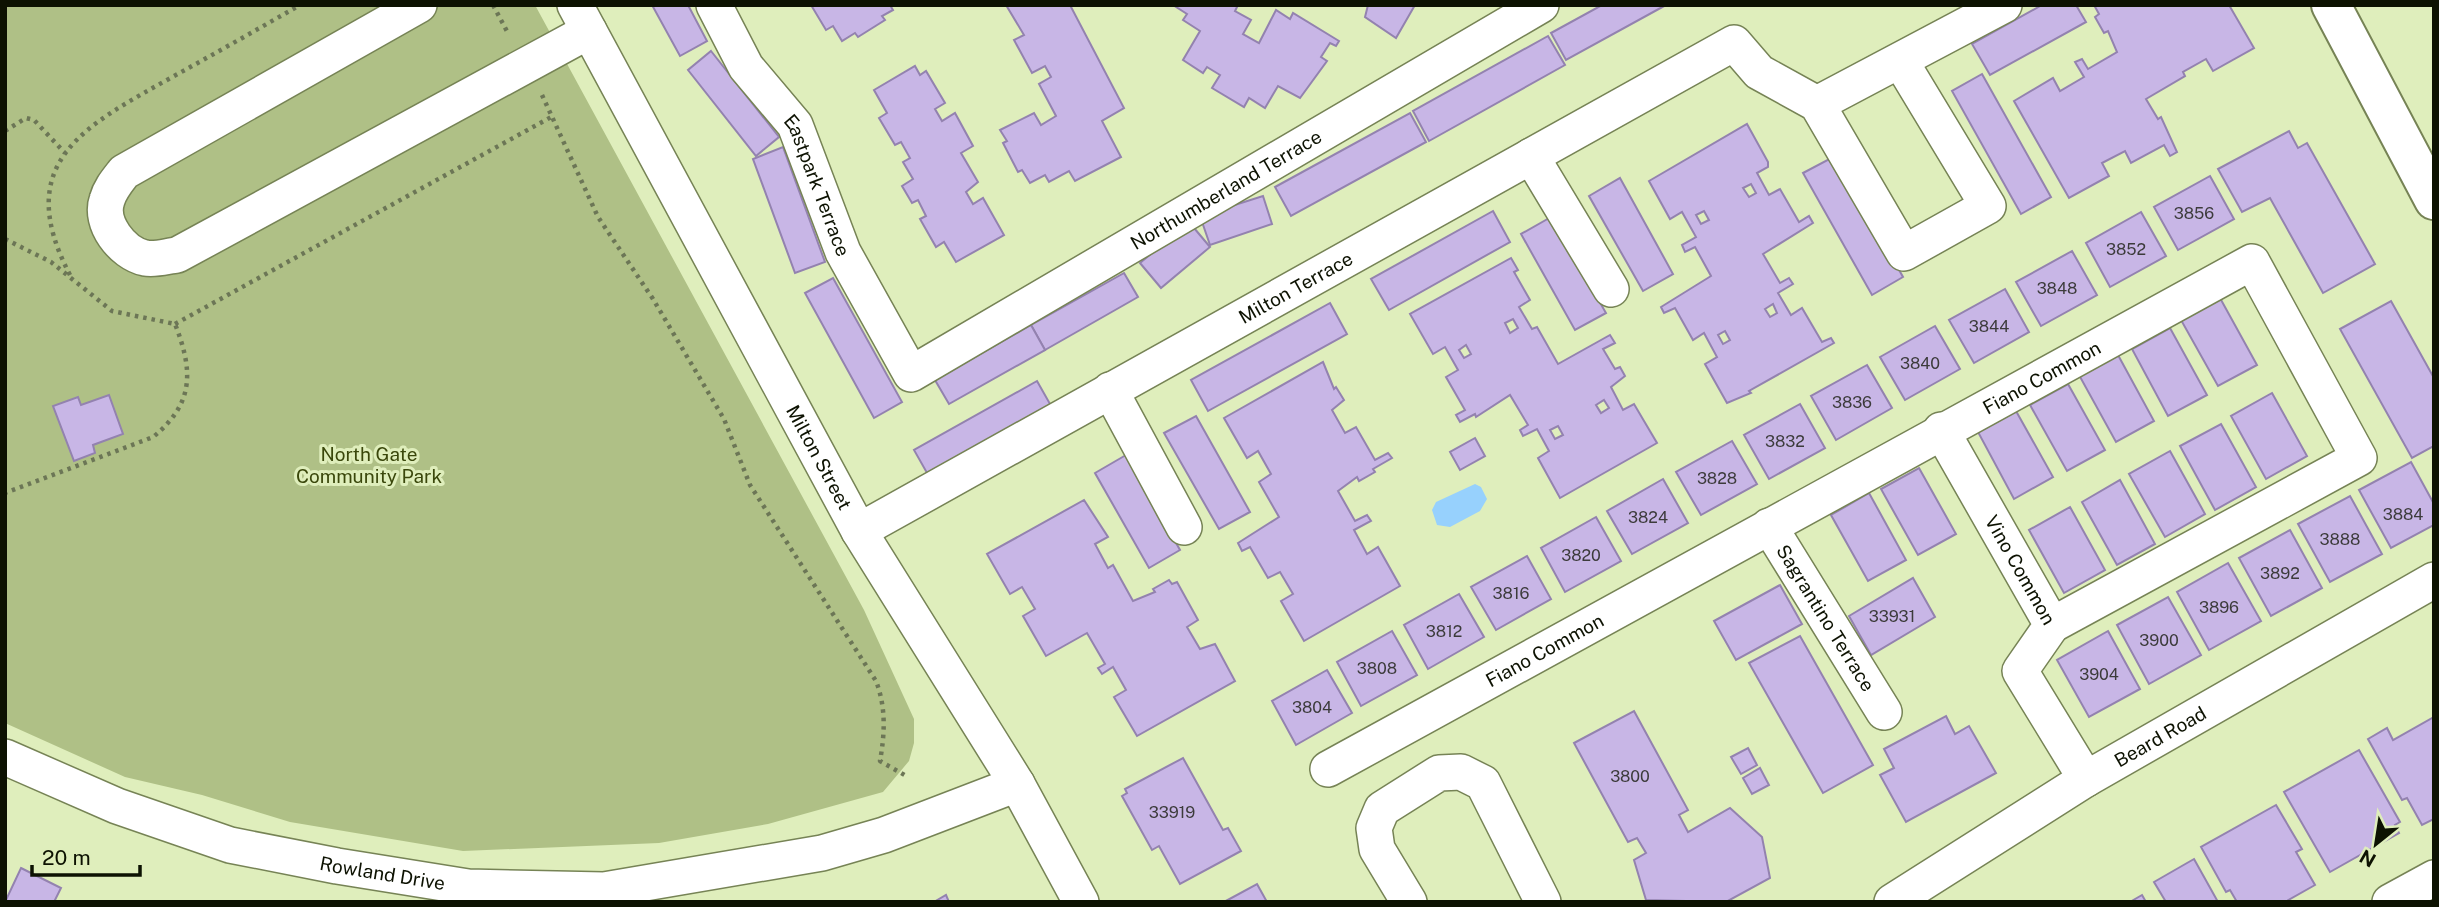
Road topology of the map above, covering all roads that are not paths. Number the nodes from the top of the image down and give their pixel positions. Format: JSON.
{"nodes":[{"id":1,"x":419,"y":5,"type":"edge"},
{"id":2,"x":714,"y":5,"type":"edge"},
{"id":3,"x":1541,"y":5,"type":"edge"},
{"id":4,"x":2004,"y":5,"type":"edge"},
{"id":5,"x":2331,"y":5,"type":"edge"},
{"id":6,"x":582,"y":18,"type":"edge"},
{"id":7,"x":1901,"y":62,"type":"junction"},
{"id":8,"x":1817,"y":104,"type":"junction"},
{"id":9,"x":1531,"y":156,"type":"junction"},
{"id":10,"x":2434,"y":200,"type":"edge"},
{"id":11,"x":1611,"y":289,"type":"dead end"},
{"id":12,"x":911,"y":374,"type":"joint"},
{"id":13,"x":1110,"y":390,"type":"junction"},
{"id":14,"x":1941,"y":430,"type":"junction"},
{"id":15,"x":1769,"y":526,"type":"junction"},
{"id":16,"x":1184,"y":527,"type":"dead end"},
{"id":17,"x":859,"y":531,"type":"junction"},
{"id":18,"x":2434,"y":580,"type":"edge"},
{"id":19,"x":2052,"y":625,"type":"junction"},
{"id":20,"x":1884,"y":712,"type":"dead end"},
{"id":21,"x":5,"y":757,"type":"edge"},
{"id":22,"x":1328,"y":769,"type":"dead end"},
{"id":23,"x":2085,"y":779,"type":"junction"},
{"id":24,"x":1017,"y":784,"type":"junction"},
{"id":25,"x":2434,"y":877,"type":"edge"},
{"id":26,"x":1081,"y":902,"type":"edge"},
{"id":27,"x":1409,"y":902,"type":"edge"},
{"id":28,"x":1543,"y":902,"type":"edge"},
{"id":29,"x":1892,"y":902,"type":"edge"},
{"id":30,"x":2390,"y":902,"type":"edge"}],
"edges":[{"from":1,"to":6,"type":"street"},
{"from":2,"to":12,"type":"street","name":"Eastpark Terrace"},
{"from":3,"to":12,"type":"street","name":"Northumberland Terrace"},
{"from":4,"to":7,"type":"street"},
{"from":5,"to":10,"type":"main road"},
{"from":6,"to":17,"type":"street","name":"Milton Street"},
{"from":7,"to":8,"type":"street"},
{"from":7,"to":8,"type":"street"},
{"from":8,"to":9,"type":"street","name":"Milton Terrace"},
{"from":9,"to":11,"type":"street"},
{"from":9,"to":13,"type":"street","name":"Milton Terrace"},
{"from":13,"to":16,"type":"street"},
{"from":13,"to":17,"type":"street","name":"Milton Terrace"},
{"from":14,"to":15,"type":"street","name":"Fiano Common"},
{"from":14,"to":19,"type":"street","name":"Vino Common"},
{"from":14,"to":19,"type":"street","name":"Fiano Common"},
{"from":15,"to":20,"type":"street","name":"Sagrantino Terrace"},
{"from":15,"to":22,"type":"street","name":"Fiano Common"},
{"from":17,"to":24,"type":"street","name":"Milton Street"},
{"from":18,"to":23,"type":"street","name":"Beard Road"},
{"from":19,"to":23,"type":"street","name":"Vino Common"},
{"from":21,"to":24,"type":"street","name":"Rowland Drive"},
{"from":23,"to":29,"type":"street","name":"Beard Road"},
{"from":24,"to":26,"type":"street","name":"Milton Street"},
{"from":25,"to":30,"type":"street"},
{"from":27,"to":28,"type":"street"}]}
